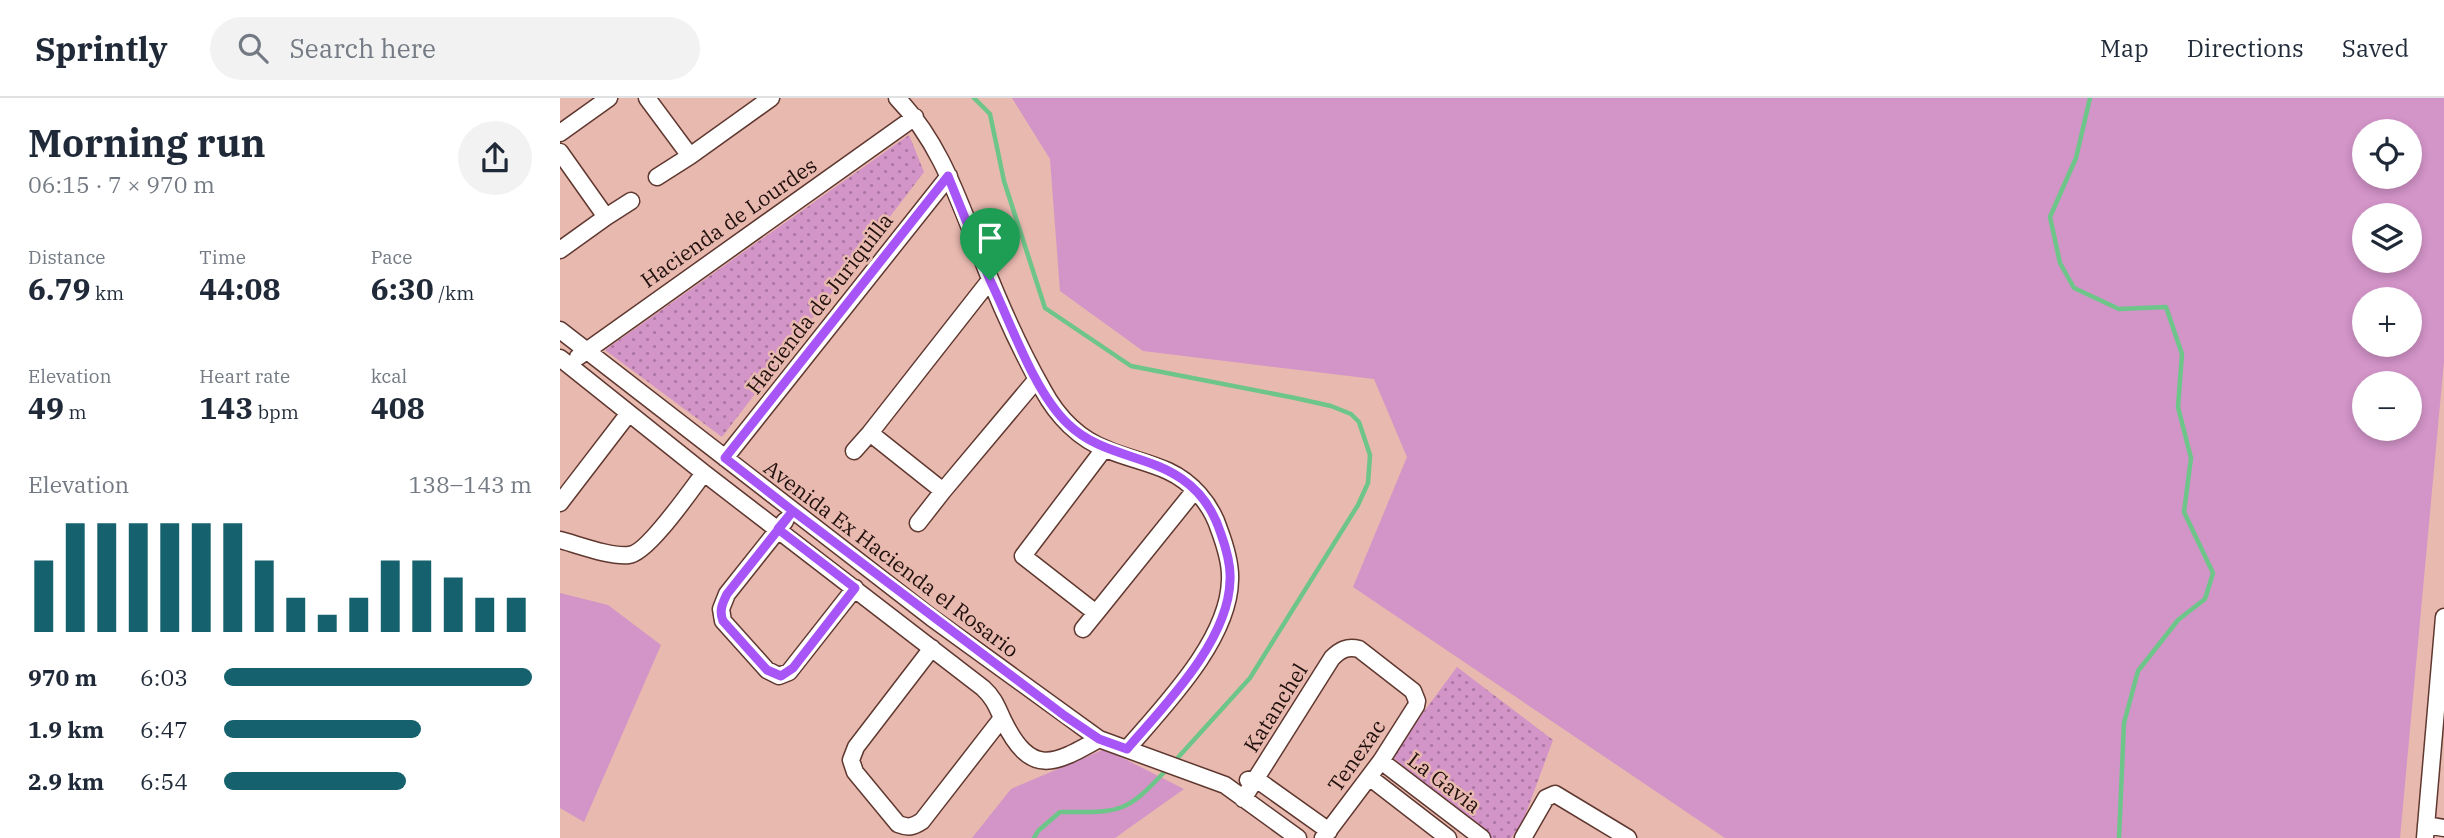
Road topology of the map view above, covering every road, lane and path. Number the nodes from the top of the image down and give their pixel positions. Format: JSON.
{"nodes":[{"id":1,"x":609,"y":98,"type":"edge"},
{"id":2,"x":647,"y":98,"type":"edge"},
{"id":3,"x":771,"y":98,"type":"edge"},
{"id":4,"x":897,"y":98,"type":"edge"},
{"id":5,"x":915,"y":117,"type":"junction"},
{"id":6,"x":560,"y":133,"type":"edge"},
{"id":7,"x":560,"y":152,"type":"edge"},
{"id":8,"x":690,"y":156,"type":"junction"},
{"id":9,"x":948,"y":176,"type":"junction"},
{"id":10,"x":657,"y":177,"type":"dead end"},
{"id":11,"x":631,"y":201,"type":"dead end"},
{"id":12,"x":607,"y":217,"type":"junction"},
{"id":13,"x":560,"y":250,"type":"edge"},
{"id":14,"x":990,"y":280,"type":"junction"},
{"id":15,"x":560,"y":330,"type":"edge"},
{"id":16,"x":586,"y":351,"type":"junction"},
{"id":17,"x":563,"y":364,"type":"edge"},
{"id":18,"x":1037,"y":379,"type":"junction"},
{"id":19,"x":629,"y":413,"type":"junction"},
{"id":20,"x":870,"y":433,"type":"junction"},
{"id":21,"x":1104,"y":449,"type":"junction"},
{"id":22,"x":854,"y":451,"type":"dead end"},
{"id":23,"x":725,"y":458,"type":"junction"},
{"id":24,"x":704,"y":473,"type":"junction"},
{"id":25,"x":1195,"y":490,"type":"junction"},
{"id":26,"x":943,"y":491,"type":"junction"},
{"id":27,"x":560,"y":503,"type":"edge"},
{"id":28,"x":793,"y":511,"type":"junction"},
{"id":29,"x":918,"y":523,"type":"dead end"},
{"id":30,"x":778,"y":529,"type":"junction"},
{"id":31,"x":560,"y":540,"type":"edge"},
{"id":32,"x":855,"y":588,"type":"junction"},
{"id":33,"x":1096,"y":613,"type":"junction"},
{"id":34,"x":2444,"y":617,"type":"edge"},
{"id":35,"x":1083,"y":629,"type":"dead end"},
{"id":36,"x":1350,"y":647,"type":"joint"},
{"id":37,"x":932,"y":648,"type":"junction"},
{"id":38,"x":2440,"y":691,"type":"edge"},
{"id":39,"x":1002,"y":718,"type":"junction"},
{"id":40,"x":1099,"y":739,"type":"junction"},
{"id":41,"x":1127,"y":749,"type":"junction"},
{"id":42,"x":1381,"y":761,"type":"junction"},
{"id":43,"x":1368,"y":777,"type":"junction"},
{"id":44,"x":1256,"y":779,"type":"junction"},
{"id":45,"x":1225,"y":785,"type":"junction"},
{"id":46,"x":1243,"y":799,"type":"junction"},
{"id":47,"x":2444,"y":828,"type":"edge"},
{"id":48,"x":2425,"y":831,"type":"edge"},
{"id":49,"x":1326,"y":834,"type":"edge"},
{"id":50,"x":1298,"y":838,"type":"edge"},
{"id":51,"x":1448,"y":838,"type":"edge"},
{"id":52,"x":1482,"y":838,"type":"edge"},
{"id":53,"x":1523,"y":838,"type":"edge"},
{"id":54,"x":1628,"y":838,"type":"edge"}],
"edges":[{"from":1,"to":6,"type":"street"},
{"from":2,"to":8,"type":"street"},
{"from":3,"to":8,"type":"street"},
{"from":4,"to":5,"type":"street"},
{"from":5,"to":9,"type":"street"},
{"from":5,"to":16,"type":"street","name":"Hacienda de Lourdes"},
{"from":7,"to":12,"type":"street"},
{"from":8,"to":10,"type":"street"},
{"from":9,"to":14,"type":"street"},
{"from":9,"to":23,"type":"street","name":"Hacienda de Juriquilla"},
{"from":11,"to":12,"type":"street"},
{"from":12,"to":13,"type":"street"},
{"from":14,"to":18,"type":"street"},
{"from":14,"to":20,"type":"street"},
{"from":15,"to":16,"type":"street","name":"Avenida Ex Hacienda el Rosario"},
{"from":16,"to":17,"type":"street","name":"Hacienda de Lourdes"},
{"from":16,"to":23,"type":"street","name":"Avenida Ex Hacienda el Rosario"},
{"from":17,"to":19,"type":"street","name":"Avenida Ex Hacienda el Rosario"},
{"from":18,"to":21,"type":"street"},
{"from":18,"to":26,"type":"street"},
{"from":19,"to":24,"type":"street","name":"Avenida Ex Hacienda el Rosario"},
{"from":19,"to":27,"type":"street"},
{"from":20,"to":22,"type":"street"},
{"from":20,"to":26,"type":"street"},
{"from":21,"to":25,"type":"street"},
{"from":21,"to":33,"type":"street"},
{"from":23,"to":28,"type":"street","name":"Avenida Ex Hacienda el Rosario"},
{"from":24,"to":30,"type":"street","name":"Avenida Ex Hacienda el Rosario"},
{"from":24,"to":31,"type":"street"},
{"from":25,"to":33,"type":"street"},
{"from":25,"to":41,"type":"street"},
{"from":26,"to":29,"type":"street"},
{"from":28,"to":30,"type":"street"},
{"from":28,"to":40,"type":"street","name":"Avenida Ex Hacienda el Rosario"},
{"from":30,"to":32,"type":"street","name":"Avenida Ex Hacienda el Rosario"},
{"from":30,"to":32,"type":"street"},
{"from":32,"to":37,"type":"street","name":"Avenida Ex Hacienda el Rosario"},
{"from":33,"to":35,"type":"street"},
{"from":34,"to":38,"type":"street"},
{"from":36,"to":42,"type":"street","name":"Tenexac"},
{"from":36,"to":44,"type":"street","name":"Katanchel"},
{"from":37,"to":39,"type":"street","name":"Avenida Ex Hacienda el Rosario"},
{"from":37,"to":39,"type":"street"},
{"from":38,"to":48,"type":"street"},
{"from":39,"to":40,"type":"street","name":"Avenida Ex Hacienda el Rosario"},
{"from":40,"to":41,"type":"street","name":"Avenida Ex Hacienda el Rosario"},
{"from":41,"to":45,"type":"street","name":"Avenida Ex Hacienda el Rosario"},
{"from":42,"to":43,"type":"street","name":"Tenexac"},
{"from":42,"to":52,"type":"street","name":"La Gavia"},
{"from":43,"to":49,"type":"street","name":"Tenexac"},
{"from":43,"to":51,"type":"street","name":"La Gavia"},
{"from":44,"to":45,"type":"street"},
{"from":44,"to":46,"type":"street","name":"Katanchel"},
{"from":44,"to":49,"type":"street"},
{"from":45,"to":46,"type":"street","name":"Avenida Ex Hacienda el Rosario"},
{"from":46,"to":50,"type":"street","name":"Avenida Ex Hacienda el Rosario"},
{"from":47,"to":48,"type":"street"},
{"from":53,"to":54,"type":"street"}]}
